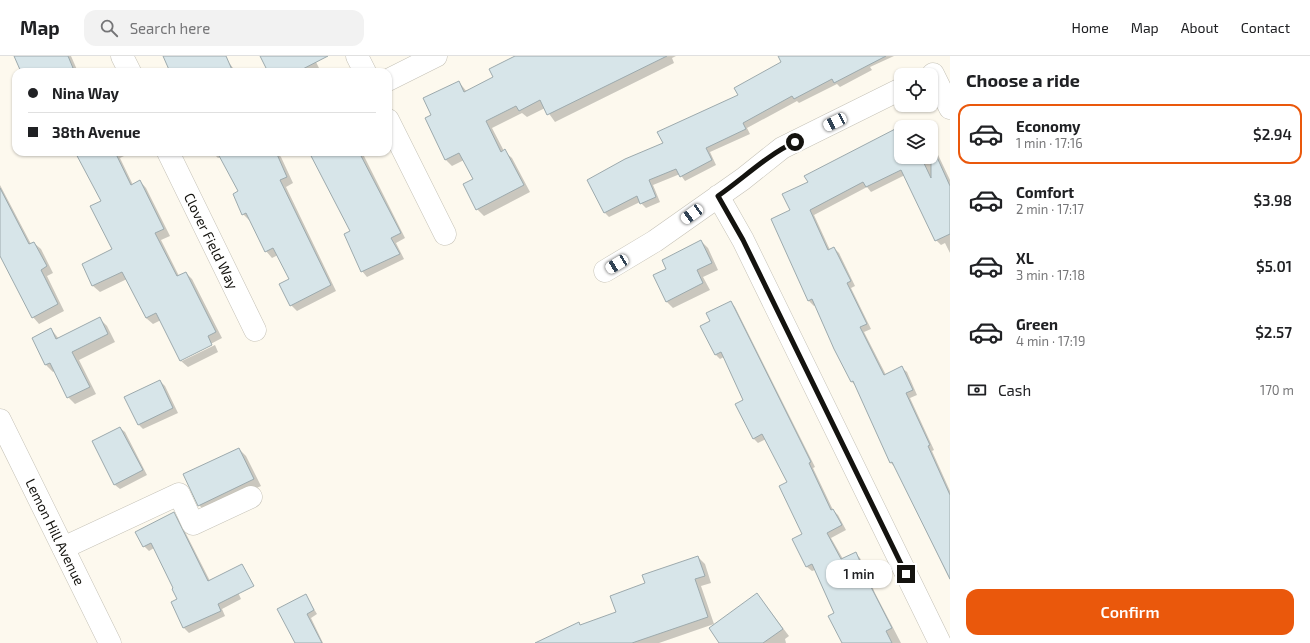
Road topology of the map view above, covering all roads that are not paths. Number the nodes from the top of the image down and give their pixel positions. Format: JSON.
{"nodes":[{"id":1,"x":122,"y":56,"type":"edge"},
{"id":2,"x":357,"y":56,"type":"edge"},
{"id":3,"x":436,"y":56,"type":"edge"},
{"id":4,"x":128,"y":68,"type":"edge"},
{"id":5,"x":363,"y":68,"type":"edge"},
{"id":6,"x":938,"y":71,"type":"edge"},
{"id":7,"x":392,"y":78,"type":"edge"},
{"id":8,"x":894,"y":92,"type":"edge"},
{"id":9,"x":950,"y":108,"type":"edge"},
{"id":10,"x":392,"y":128,"type":"edge"},
{"id":11,"x":170,"y":156,"type":"edge"},
{"id":12,"x":718,"y":196,"type":"junction"},
{"id":13,"x":445,"y":234,"type":"dead end"},
{"id":14,"x":605,"y":271,"type":"dead end"},
{"id":15,"x":255,"y":330,"type":"dead end"},
{"id":16,"x":0,"y":420,"type":"edge"},
{"id":17,"x":251,"y":497,"type":"dead end"},
{"id":18,"x":63,"y":548,"type":"junction"},
{"id":19,"x":110,"y":643,"type":"edge"},
{"id":20,"x":940,"y":643,"type":"edge"}],
"edges":[{"from":1,"to":4,"type":"street"},
{"from":2,"to":5,"type":"street"},
{"from":3,"to":7,"type":"street"},
{"from":6,"to":9,"type":"street"},
{"from":8,"to":12,"type":"street"},
{"from":10,"to":13,"type":"street"},
{"from":11,"to":15,"type":"street","name":"Clover Field Way"},
{"from":12,"to":14,"type":"street"},
{"from":12,"to":20,"type":"street"},
{"from":16,"to":18,"type":"street","name":"Lemon Hill Avenue"},
{"from":17,"to":18,"type":"street"},
{"from":18,"to":19,"type":"street","name":"Lemon Hill Avenue"}]}
